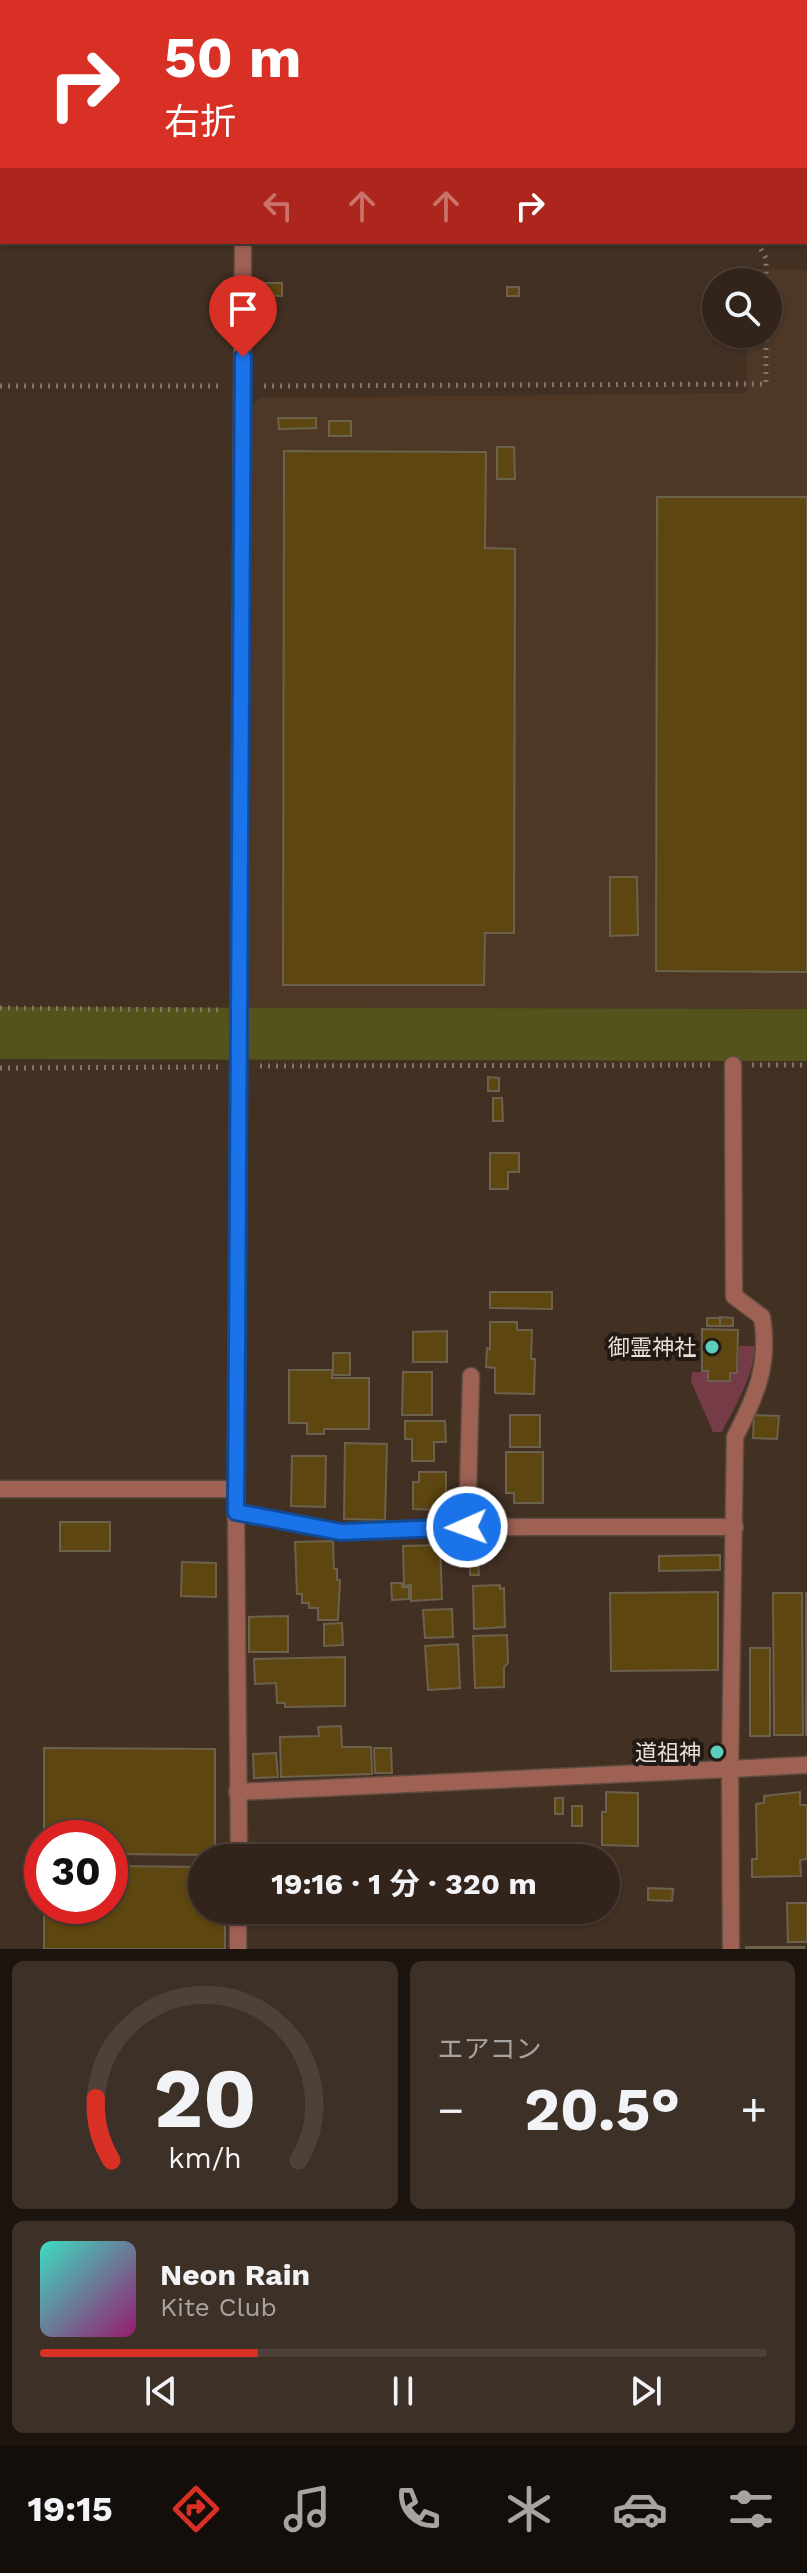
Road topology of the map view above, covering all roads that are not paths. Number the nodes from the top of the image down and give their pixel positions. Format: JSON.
{"nodes":[{"id":1,"x":243,"y":244,"type":"edge"},
{"id":2,"x":733,"y":1065,"type":"road end"},
{"id":3,"x":471,"y":1376,"type":"dead end"},
{"id":4,"x":0,"y":1489,"type":"edge"},
{"id":5,"x":237,"y":1489,"type":"junction"},
{"id":6,"x":236,"y":1512,"type":"junction"},
{"id":7,"x":467,"y":1527,"type":"junction"},
{"id":8,"x":735,"y":1527,"type":"junction"},
{"id":9,"x":807,"y":1765,"type":"edge"},
{"id":10,"x":730,"y":1769,"type":"junction"},
{"id":11,"x":237,"y":1792,"type":"junction"},
{"id":12,"x":239,"y":1844,"type":"edge"},
{"id":13,"x":238,"y":1924,"type":"edge"},
{"id":14,"x":238,"y":1949,"type":"edge"},
{"id":15,"x":731,"y":1949,"type":"edge"}],
"edges":[{"from":1,"to":5,"type":"street"},
{"from":2,"to":8,"type":"street"},
{"from":3,"to":7,"type":"street"},
{"from":4,"to":5,"type":"street"},
{"from":5,"to":6,"type":"street"},
{"from":6,"to":7,"type":"street"},
{"from":6,"to":11,"type":"street"},
{"from":7,"to":8,"type":"street"},
{"from":8,"to":10,"type":"street"},
{"from":9,"to":10,"type":"street"},
{"from":10,"to":11,"type":"street"},
{"from":10,"to":15,"type":"street"},
{"from":11,"to":12,"type":"street"},
{"from":13,"to":14,"type":"street"}]}
